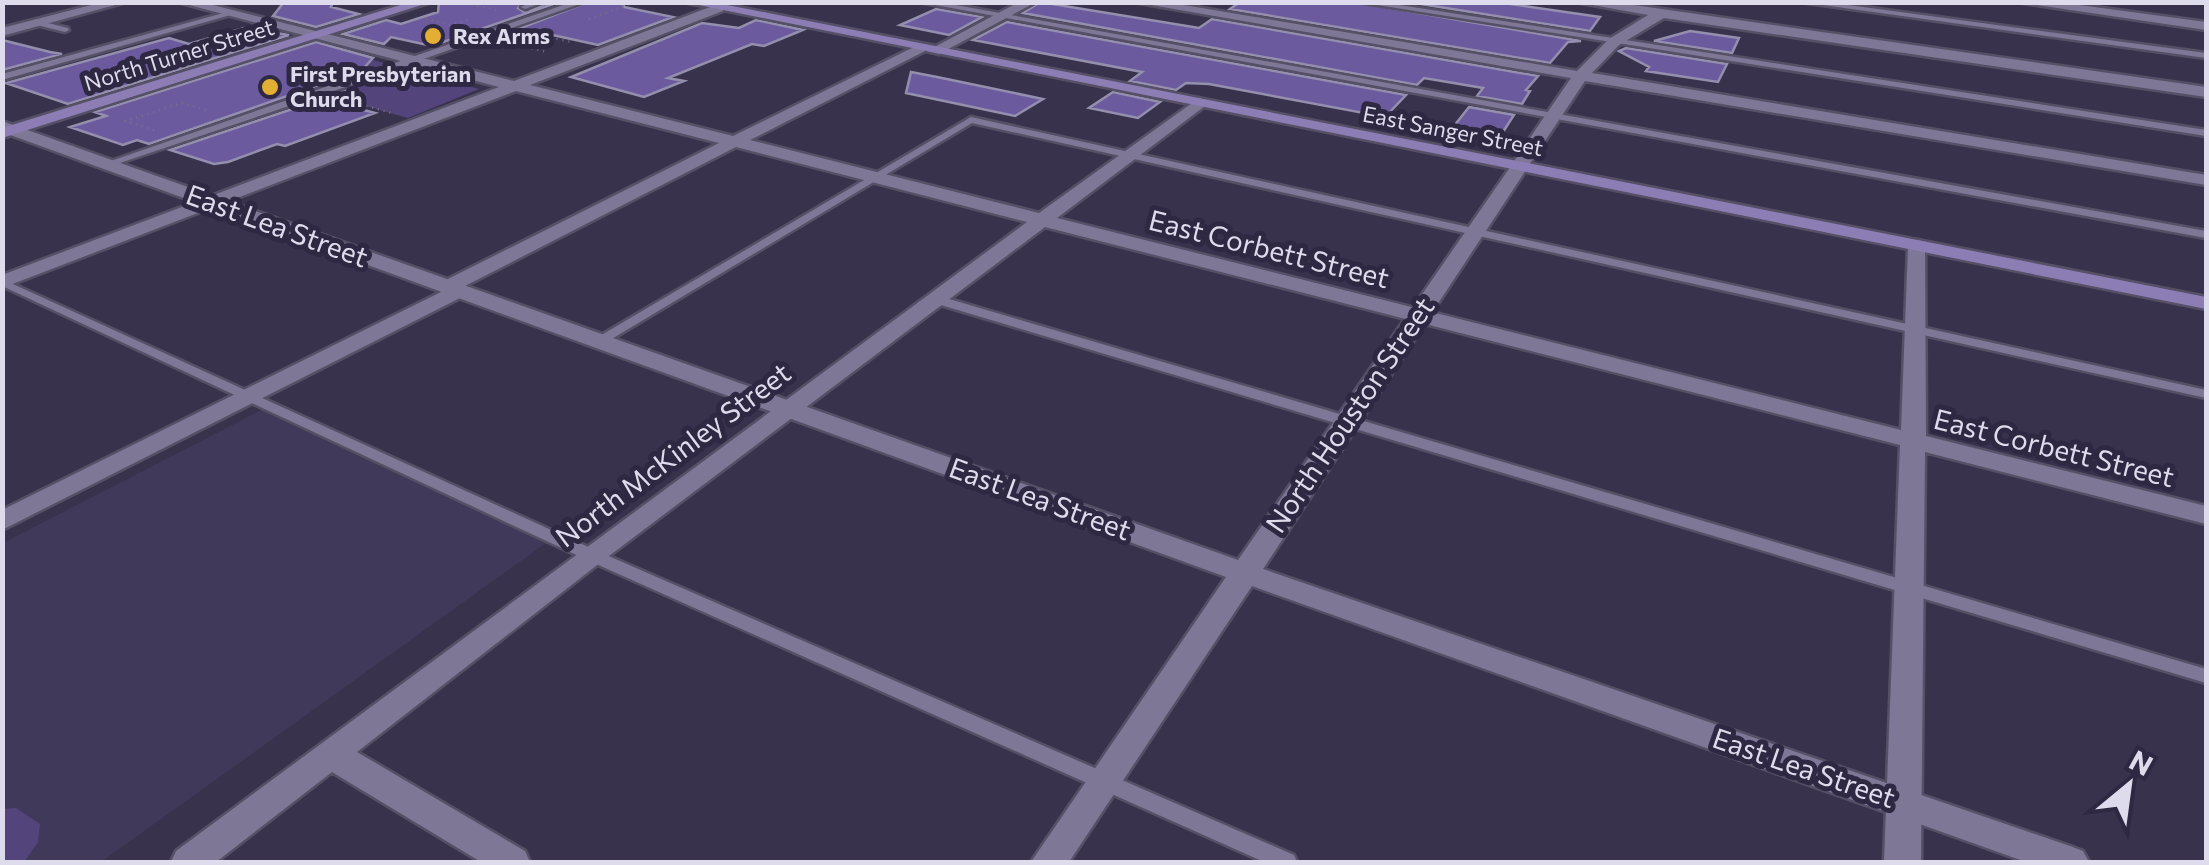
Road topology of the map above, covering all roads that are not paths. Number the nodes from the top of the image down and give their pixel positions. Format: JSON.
{"nodes":[{"id":1,"x":120,"y":2,"type":"edge"},
{"id":2,"x":184,"y":2,"type":"edge"},
{"id":3,"x":548,"y":2,"type":"edge"},
{"id":4,"x":558,"y":2,"type":"edge"},
{"id":5,"x":580,"y":2,"type":"edge"},
{"id":6,"x":923,"y":2,"type":"edge"},
{"id":7,"x":1030,"y":2,"type":"edge"},
{"id":8,"x":1140,"y":2,"type":"edge"},
{"id":9,"x":1362,"y":2,"type":"edge"},
{"id":10,"x":1582,"y":2,"type":"edge"},
{"id":11,"x":1684,"y":2,"type":"edge"},
{"id":12,"x":1805,"y":2,"type":"edge"},
{"id":13,"x":2024,"y":2,"type":"edge"},
{"id":14,"x":694,"y":3,"type":"edge"},
{"id":15,"x":533,"y":7,"type":"edge"},
{"id":16,"x":718,"y":8,"type":"junction"},
{"id":17,"x":210,"y":9,"type":"junction"},
{"id":18,"x":422,"y":12,"type":"edge"},
{"id":19,"x":230,"y":14,"type":"junction"},
{"id":20,"x":1662,"y":14,"type":"junction"},
{"id":21,"x":1002,"y":17,"type":"junction"},
{"id":22,"x":169,"y":20,"type":"dead end"},
{"id":23,"x":40,"y":23,"type":"junction"},
{"id":24,"x":2206,"y":26,"type":"edge"},
{"id":25,"x":64,"y":30,"type":"dead end"},
{"id":26,"x":2,"y":32,"type":"edge"},
{"id":27,"x":318,"y":36,"type":"junction"},
{"id":28,"x":1611,"y":41,"type":"junction"},
{"id":29,"x":927,"y":50,"type":"junction"},
{"id":30,"x":2206,"y":56,"type":"edge"},
{"id":31,"x":412,"y":60,"type":"junction"},
{"id":32,"x":1581,"y":76,"type":"junction"},
{"id":33,"x":2,"y":77,"type":"edge"},
{"id":34,"x":513,"y":86,"type":"junction"},
{"id":35,"x":2206,"y":92,"type":"edge"},
{"id":36,"x":1199,"y":104,"type":"junction"},
{"id":37,"x":1553,"y":117,"type":"junction"},
{"id":38,"x":5,"y":130,"type":"edge"},
{"id":39,"x":2206,"y":133,"type":"edge"},
{"id":40,"x":736,"y":143,"type":"junction"},
{"id":41,"x":1130,"y":155,"type":"junction"},
{"id":42,"x":106,"y":164,"type":"junction"},
{"id":43,"x":1519,"y":167,"type":"junction"},
{"id":44,"x":872,"y":178,"type":"junction"},
{"id":45,"x":2206,"y":180,"type":"edge"},
{"id":46,"x":211,"y":202,"type":"junction"},
{"id":47,"x":1043,"y":221,"type":"junction"},
{"id":48,"x":1474,"y":231,"type":"junction"},
{"id":49,"x":2206,"y":235,"type":"edge"},
{"id":50,"x":1918,"y":246,"type":"junction"},
{"id":51,"x":3,"y":282,"type":"edge"},
{"id":52,"x":453,"y":289,"type":"junction"},
{"id":53,"x":939,"y":300,"type":"junction"},
{"id":54,"x":2206,"y":303,"type":"edge"},
{"id":55,"x":1416,"y":315,"type":"junction"},
{"id":56,"x":1917,"y":329,"type":"junction"},
{"id":57,"x":600,"y":340,"type":"junction"},
{"id":58,"x":2206,"y":394,"type":"edge"},
{"id":59,"x":249,"y":396,"type":"junction"},
{"id":60,"x":790,"y":409,"type":"junction"},
{"id":61,"x":1346,"y":421,"type":"junction"},
{"id":62,"x":1914,"y":440,"type":"junction"},
{"id":63,"x":2206,"y":515,"type":"edge"},
{"id":64,"x":2,"y":521,"type":"edge"},
{"id":65,"x":592,"y":556,"type":"junction"},
{"id":66,"x":1245,"y":573,"type":"junction"},
{"id":67,"x":1909,"y":588,"type":"junction"},
{"id":68,"x":2206,"y":676,"type":"edge"},
{"id":69,"x":333,"y":754,"type":"junction"},
{"id":70,"x":1104,"y":780,"type":"junction"},
{"id":71,"x":1903,"y":802,"type":"junction"},
{"id":72,"x":188,"y":862,"type":"edge"},
{"id":73,"x":512,"y":862,"type":"edge"},
{"id":74,"x":1049,"y":862,"type":"edge"},
{"id":75,"x":1286,"y":862,"type":"edge"},
{"id":76,"x":1902,"y":862,"type":"edge"},
{"id":77,"x":2070,"y":862,"type":"edge"}],
"edges":[{"from":1,"to":23,"type":"street"},
{"from":2,"to":17,"type":"street","name":"East Corbett Street"},
{"from":3,"to":15,"type":"lane"},
{"from":4,"to":15,"type":"lane"},
{"from":5,"to":31,"type":"lane"},
{"from":6,"to":21,"type":"lane"},
{"from":7,"to":21,"type":"street"},
{"from":8,"to":32,"type":"street"},
{"from":9,"to":28,"type":"lane"},
{"from":10,"to":20,"type":"street"},
{"from":11,"to":20,"type":"street","name":"North Houston Street"},
{"from":12,"to":30,"type":"lane"},
{"from":13,"to":24,"type":"street"},
{"from":14,"to":16,"type":"main road","name":"East Sanger Street"},
{"from":16,"to":29,"type":"main road","name":"East Sanger Street"},
{"from":16,"to":34,"type":"street"},
{"from":17,"to":19,"type":"street","name":"East Corbett Street"},
{"from":17,"to":22,"type":"lane"},
{"from":18,"to":27,"type":"main road","name":"North Turner Street"},
{"from":19,"to":27,"type":"street","name":"East Corbett Street"},
{"from":19,"to":33,"type":"lane"},
{"from":20,"to":28,"type":"street","name":"North Houston Street"},
{"from":20,"to":35,"type":"street"},
{"from":21,"to":29,"type":"street"},
{"from":21,"to":37,"type":"lane"},
{"from":23,"to":25,"type":"lane"},
{"from":23,"to":26,"type":"street"},
{"from":27,"to":31,"type":"street","name":"East Corbett Street"},
{"from":27,"to":38,"type":"main road","name":"North Turner Street"},
{"from":28,"to":32,"type":"street","name":"North Houston Street"},
{"from":28,"to":39,"type":"lane"},
{"from":29,"to":36,"type":"main road","name":"East Sanger Street"},
{"from":29,"to":40,"type":"street"},
{"from":31,"to":34,"type":"street","name":"East Corbett Street"},
{"from":31,"to":42,"type":"lane"},
{"from":32,"to":37,"type":"street","name":"North Houston Street"},
{"from":32,"to":45,"type":"street"},
{"from":34,"to":40,"type":"street","name":"East Corbett Street"},
{"from":34,"to":46,"type":"street"},
{"from":36,"to":41,"type":"street","name":"North McKinley Street"},
{"from":36,"to":43,"type":"main road","name":"East Sanger Street"},
{"from":37,"to":43,"type":"street","name":"North Houston Street"},
{"from":37,"to":49,"type":"lane"},
{"from":38,"to":42,"type":"street","name":"East Lea Street"},
{"from":40,"to":44,"type":"street","name":"East Corbett Street"},
{"from":40,"to":52,"type":"street"},
{"from":41,"to":44,"type":"lane"},
{"from":41,"to":47,"type":"street","name":"North McKinley Street"},
{"from":41,"to":48,"type":"lane"},
{"from":42,"to":46,"type":"street","name":"East Lea Street"},
{"from":43,"to":48,"type":"street","name":"North Houston Street"},
{"from":43,"to":50,"type":"main road","name":"East Sanger Street"},
{"from":44,"to":47,"type":"street","name":"East Corbett Street"},
{"from":44,"to":57,"type":"lane"},
{"from":46,"to":51,"type":"street"},
{"from":46,"to":52,"type":"street","name":"East Lea Street"},
{"from":47,"to":53,"type":"street","name":"North McKinley Street"},
{"from":47,"to":55,"type":"street","name":"East Corbett Street"},
{"from":48,"to":55,"type":"street","name":"North Houston Street"},
{"from":48,"to":56,"type":"lane"},
{"from":50,"to":54,"type":"main road","name":"East Sanger Street"},
{"from":50,"to":56,"type":"street"},
{"from":51,"to":59,"type":"lane"},
{"from":52,"to":57,"type":"street","name":"East Lea Street"},
{"from":52,"to":59,"type":"street"},
{"from":53,"to":60,"type":"street","name":"North McKinley Street"},
{"from":53,"to":61,"type":"lane"},
{"from":55,"to":61,"type":"street","name":"North Houston Street"},
{"from":55,"to":62,"type":"street","name":"East Corbett Street"},
{"from":56,"to":58,"type":"lane"},
{"from":56,"to":62,"type":"street"},
{"from":57,"to":60,"type":"street","name":"East Lea Street"},
{"from":59,"to":64,"type":"street"},
{"from":59,"to":65,"type":"lane"},
{"from":60,"to":65,"type":"street","name":"North McKinley Street"},
{"from":60,"to":66,"type":"street","name":"East Lea Street"},
{"from":61,"to":66,"type":"street","name":"North Houston Street"},
{"from":61,"to":67,"type":"lane"},
{"from":62,"to":63,"type":"street","name":"East Corbett Street"},
{"from":62,"to":67,"type":"street"},
{"from":65,"to":69,"type":"street","name":"North McKinley Street"},
{"from":65,"to":70,"type":"lane"},
{"from":66,"to":70,"type":"street","name":"North Houston Street"},
{"from":66,"to":71,"type":"street","name":"East Lea Street"},
{"from":67,"to":68,"type":"lane"},
{"from":67,"to":71,"type":"street"},
{"from":69,"to":72,"type":"street","name":"North McKinley Street"},
{"from":69,"to":73,"type":"street"},
{"from":70,"to":74,"type":"street","name":"North Houston Street"},
{"from":70,"to":75,"type":"lane"},
{"from":71,"to":76,"type":"street"},
{"from":71,"to":77,"type":"street","name":"East Lea Street"}]}
